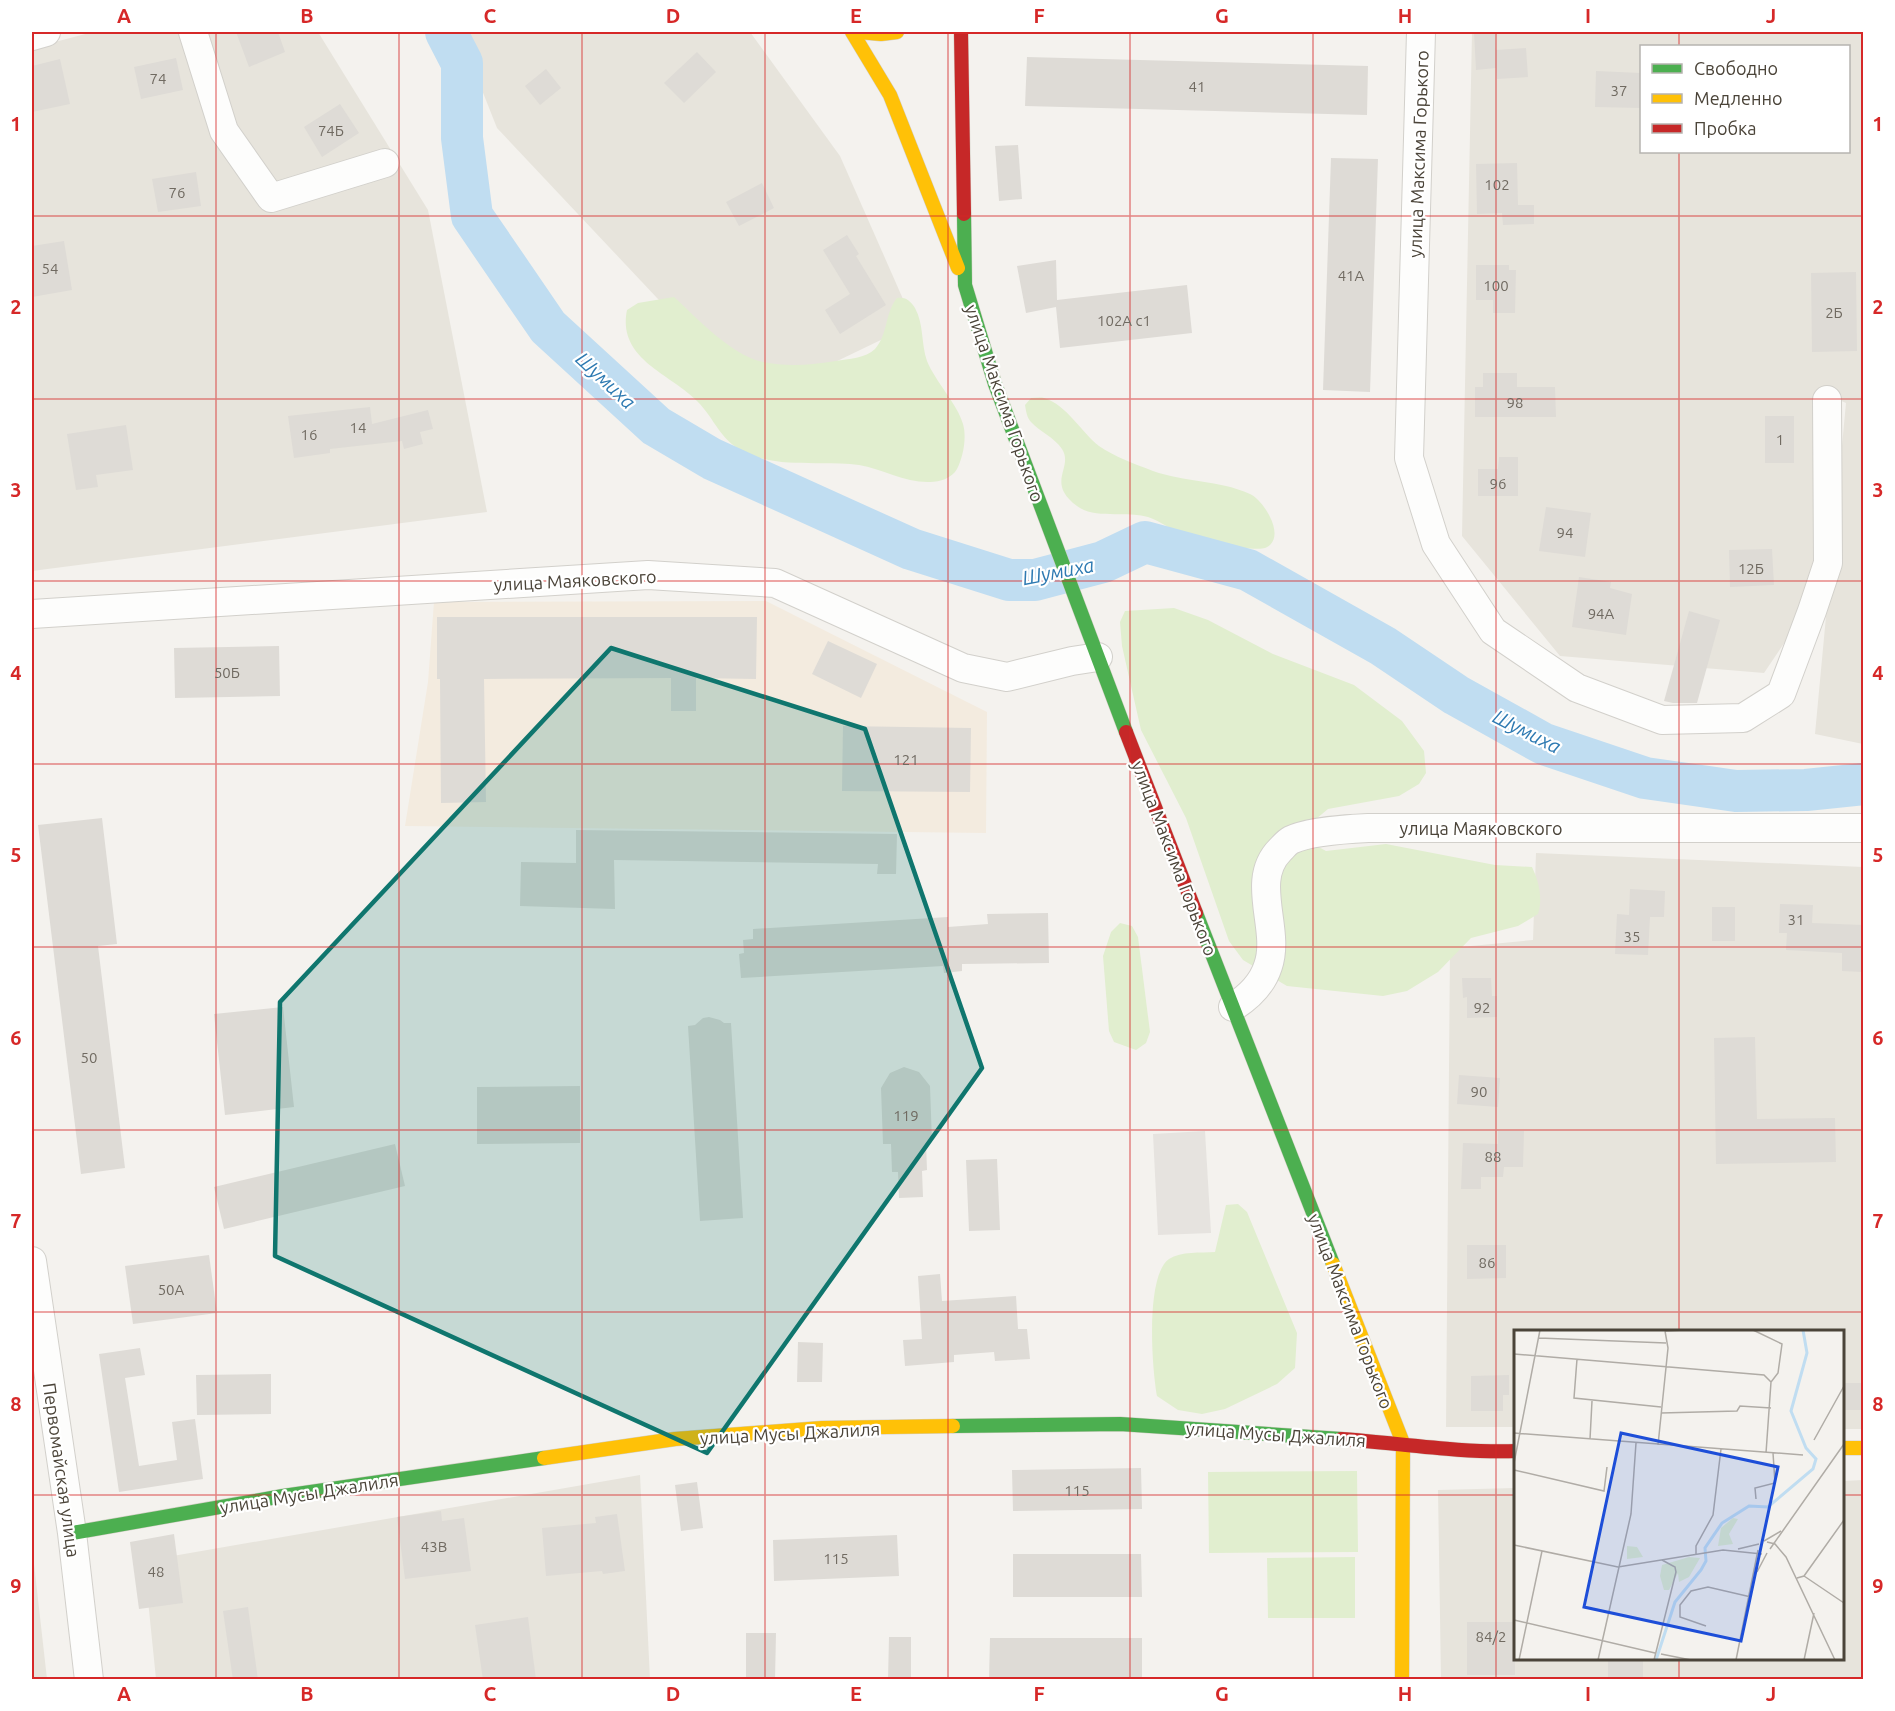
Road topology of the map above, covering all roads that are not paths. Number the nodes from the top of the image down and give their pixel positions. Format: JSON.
{"nodes":[{"id":1,"x":46,"y":32,"type":"edge"},
{"id":2,"x":193,"y":32,"type":"edge"},
{"id":3,"x":852,"y":32,"type":"edge"},
{"id":4,"x":859,"y":32,"type":"edge"},
{"id":5,"x":897,"y":32,"type":"edge"},
{"id":6,"x":961,"y":32,"type":"edge"},
{"id":7,"x":1422,"y":32,"type":"edge"},
{"id":8,"x":32,"y":36,"type":"edge"},
{"id":9,"x":385,"y":163,"type":"dead end"},
{"id":10,"x":965,"y":285,"type":"junction"},
{"id":11,"x":1827,"y":400,"type":"dead end"},
{"id":12,"x":32,"y":614,"type":"edge"},
{"id":13,"x":1098,"y":657,"type":"junction"},
{"id":14,"x":1863,"y":828,"type":"edge"},
{"id":15,"x":1233,"y":1007,"type":"junction"},
{"id":16,"x":32,"y":1261,"type":"edge"},
{"id":17,"x":34,"y":1299,"type":"edge"},
{"id":18,"x":1403,"y":1443,"type":"junction"},
{"id":19,"x":1844,"y":1448,"type":"edge"},
{"id":20,"x":1863,"y":1448,"type":"edge"},
{"id":21,"x":1514,"y":1451,"type":"edge"},
{"id":22,"x":72,"y":1533,"type":"junction"},
{"id":23,"x":89,"y":1680,"type":"edge"},
{"id":24,"x":1402,"y":1680,"type":"edge"}],
"edges":[{"from":1,"to":8,"type":"street"},
{"from":2,"to":9,"type":"street"},
{"from":3,"to":10,"type":"street"},
{"from":4,"to":5,"type":"street"},
{"from":6,"to":10,"type":"street","name":"улица Максима Горького"},
{"from":7,"to":11,"type":"street","name":"улица Максима Горького"},
{"from":10,"to":13,"type":"street","name":"улица Максима Горького"},
{"from":12,"to":13,"type":"street","name":"улица Маяковского"},
{"from":13,"to":15,"type":"street","name":"улица Максима Горького"},
{"from":14,"to":15,"type":"street","name":"улица Маяковского"},
{"from":15,"to":18,"type":"street","name":"улица Максима Горького"},
{"from":16,"to":17,"type":"street","name":"Первомайская улица"},
{"from":17,"to":22,"type":"street","name":"Первомайская улица"},
{"from":18,"to":21,"type":"street","name":"улица Мусы Джалиля"},
{"from":18,"to":22,"type":"street","name":"улица Мусы Джалиля"},
{"from":18,"to":24,"type":"street","name":"улица Максима Горького"},
{"from":19,"to":20,"type":"street"},
{"from":22,"to":23,"type":"street","name":"Первомайская улица"}]}
